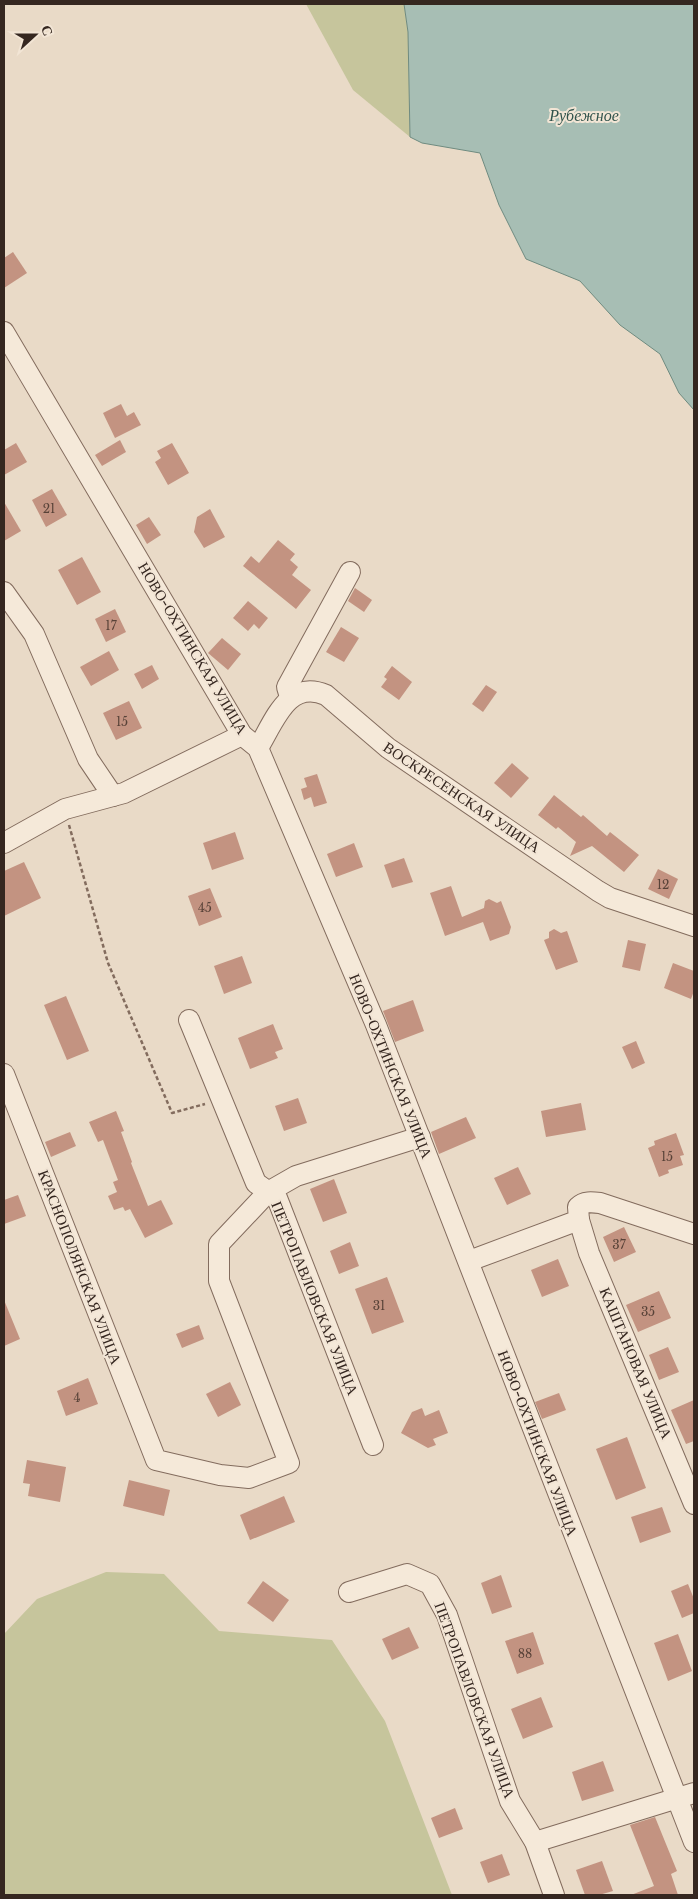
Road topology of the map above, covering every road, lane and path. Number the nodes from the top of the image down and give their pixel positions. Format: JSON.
{"nodes":[{"id":1,"x":4,"y":332,"type":"edge"},
{"id":2,"x":350,"y":572,"type":"dead end"},
{"id":3,"x":4,"y":592,"type":"edge"},
{"id":4,"x":290,"y":697,"type":"junction"},
{"id":5,"x":242,"y":735,"type":"junction"},
{"id":6,"x":258,"y":748,"type":"junction"},
{"id":7,"x":113,"y":796,"type":"junction"},
{"id":8,"x":65,"y":809,"type":"junction"},
{"id":9,"x":4,"y":843,"type":"edge"},
{"id":10,"x":694,"y":926,"type":"edge"},
{"id":11,"x":189,"y":1020,"type":"dead end"},
{"id":12,"x":4,"y":1074,"type":"edge"},
{"id":13,"x":221,"y":1099,"type":"junction"},
{"id":14,"x":420,"y":1138,"type":"junction"},
{"id":15,"x":268,"y":1192,"type":"junction"},
{"id":16,"x":579,"y":1220,"type":"junction"},
{"id":17,"x":694,"y":1234,"type":"edge"},
{"id":18,"x":469,"y":1261,"type":"junction"},
{"id":19,"x":373,"y":1445,"type":"dead end"},
{"id":20,"x":694,"y":1504,"type":"edge"},
{"id":21,"x":349,"y":1592,"type":"dead end"},
{"id":22,"x":686,"y":1796,"type":"edge"},
{"id":23,"x":535,"y":1842,"type":"junction"},
{"id":24,"x":694,"y":1842,"type":"edge"},
{"id":25,"x":554,"y":1895,"type":"edge"}],
"edges":[{"from":1,"to":5,"type":"street","name":"НОВО-ОХТИНСКАЯ УЛИЦА"},
{"from":2,"to":4,"type":"street"},
{"from":3,"to":7,"type":"street"},
{"from":4,"to":6,"type":"street"},
{"from":4,"to":10,"type":"street","name":"ВОСКРЕСЕНСКАЯ УЛИЦА"},
{"from":5,"to":6,"type":"street","name":"НОВО-ОХТИНСКАЯ УЛИЦА"},
{"from":5,"to":7,"type":"street"},
{"from":6,"to":14,"type":"street","name":"НОВО-ОХТИНСКАЯ УЛИЦА"},
{"from":7,"to":8,"type":"street"},
{"from":8,"to":9,"type":"street"},
{"from":8,"to":13,"type":"path"},
{"from":11,"to":13,"type":"street","name":"ПЕТРОПАВЛОВСКАЯ УЛИЦА"},
{"from":12,"to":15,"type":"street","name":"КРАСНОПОЛЯНСКАЯ УЛИЦА"},
{"from":13,"to":15,"type":"street","name":"ПЕТРОПАВЛОВСКАЯ УЛИЦА"},
{"from":14,"to":15,"type":"street"},
{"from":14,"to":18,"type":"street","name":"НОВО-ОХТИНСКАЯ УЛИЦА"},
{"from":15,"to":19,"type":"street","name":"ПЕТРОПАВЛОВСКАЯ УЛИЦА"},
{"from":16,"to":17,"type":"street"},
{"from":16,"to":18,"type":"street"},
{"from":16,"to":20,"type":"street","name":"КАШТАНОВАЯ УЛИЦА"},
{"from":18,"to":22,"type":"street","name":"НОВО-ОХТИНСКАЯ УЛИЦА"},
{"from":21,"to":23,"type":"street","name":"ПЕТРОПАВЛОВСКАЯ УЛИЦА"},
{"from":22,"to":23,"type":"street"},
{"from":22,"to":24,"type":"street","name":"НОВО-ОХТИНСКАЯ УЛИЦА"},
{"from":23,"to":25,"type":"street","name":"ПЕТРОПАВЛОВСКАЯ УЛИЦА"}]}
